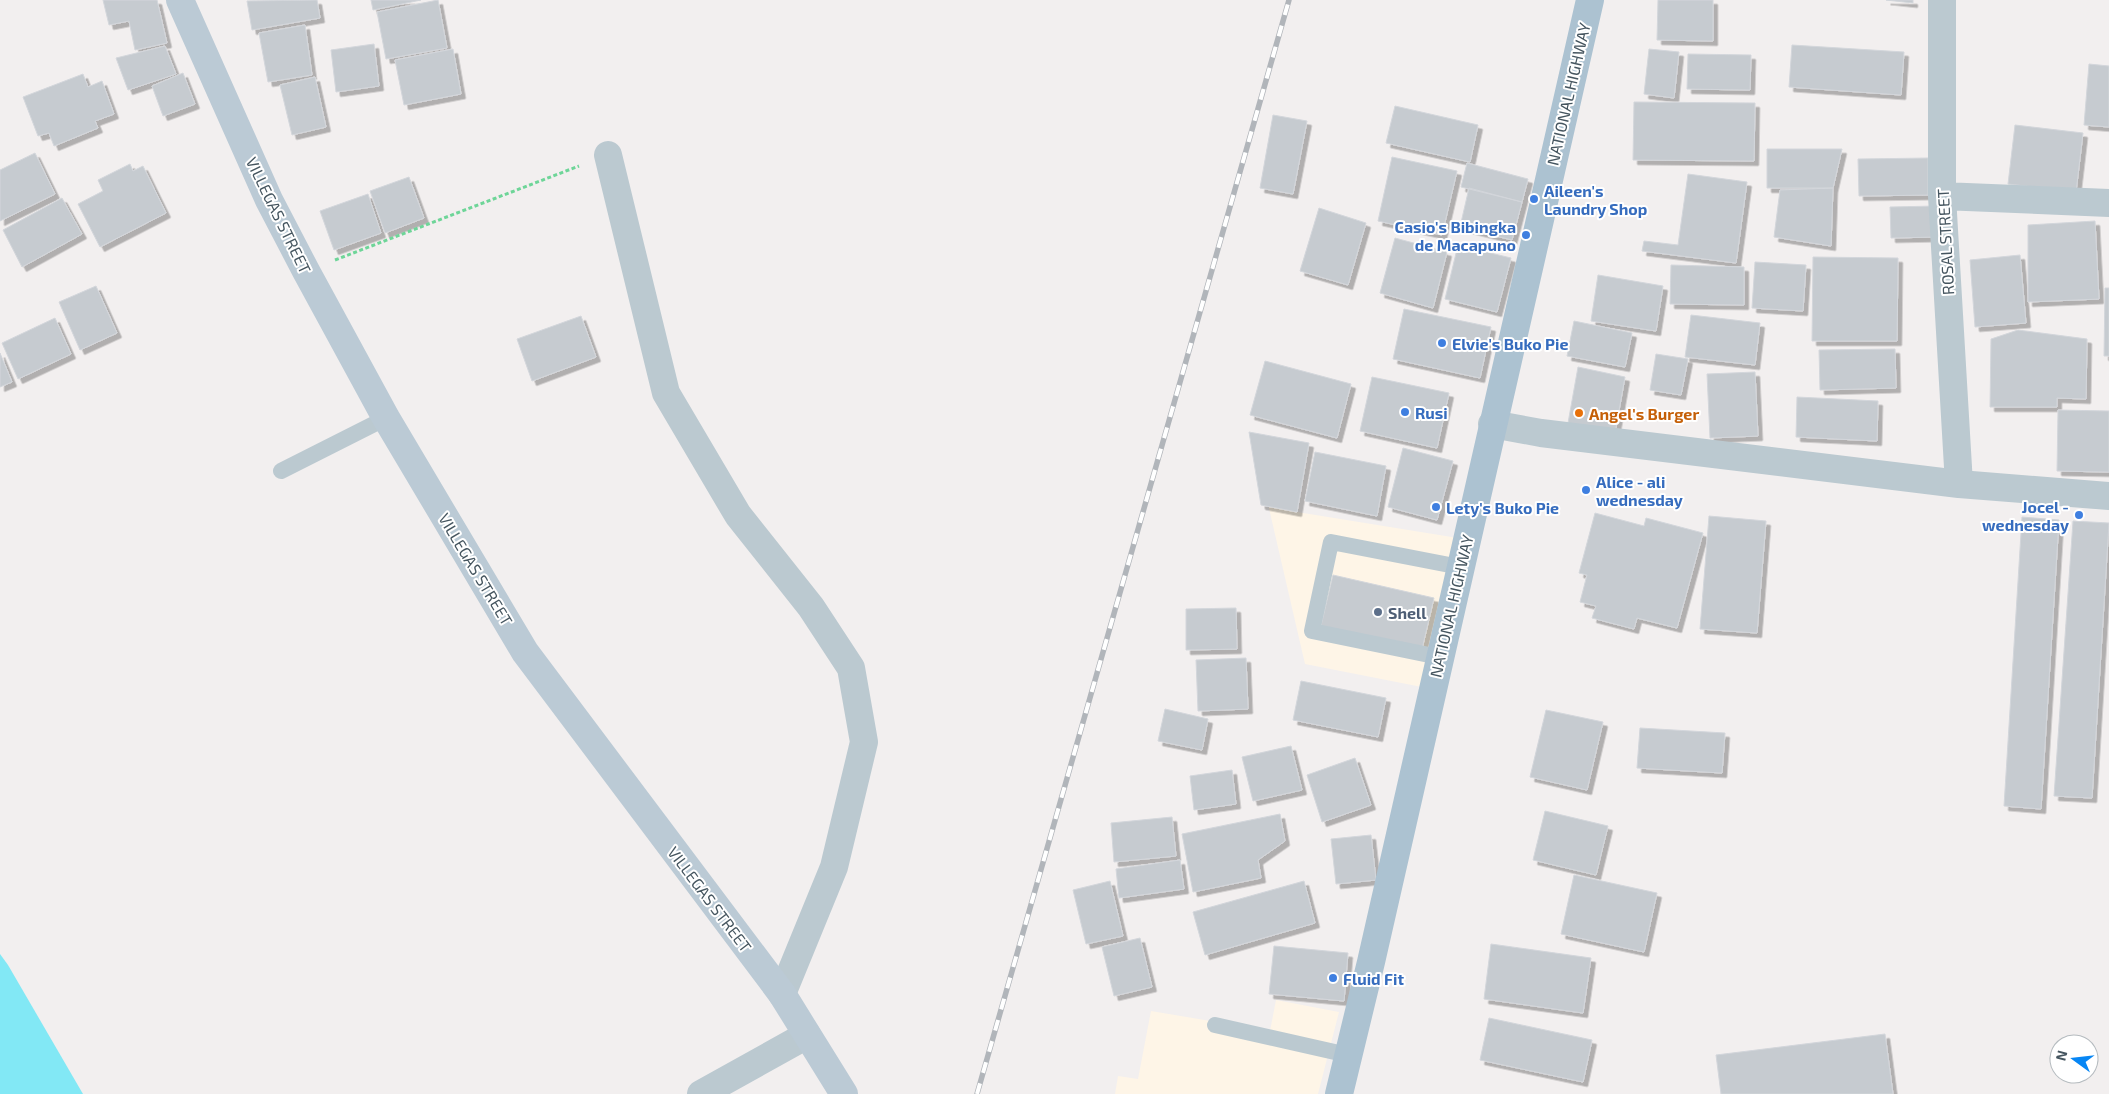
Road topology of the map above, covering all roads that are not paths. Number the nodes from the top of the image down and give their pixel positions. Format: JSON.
{"nodes":[{"id":1,"x":180,"y":0,"type":"edge"},
{"id":2,"x":1590,"y":0,"type":"edge"},
{"id":3,"x":1942,"y":0,"type":"edge"},
{"id":4,"x":608,"y":155,"type":"road end"},
{"id":5,"x":1942,"y":196,"type":"junction"},
{"id":6,"x":2109,"y":203,"type":"edge"},
{"id":7,"x":386,"y":418,"type":"junction"},
{"id":8,"x":1492,"y":424,"type":"junction"},
{"id":9,"x":281,"y":471,"type":"dead end"},
{"id":10,"x":1959,"y":484,"type":"junction"},
{"id":11,"x":2109,"y":496,"type":"edge"},
{"id":12,"x":1460,"y":567,"type":"junction"},
{"id":13,"x":1439,"y":657,"type":"junction"},
{"id":14,"x":782,"y":994,"type":"junction"},
{"id":15,"x":1215,"y":1024,"type":"dead end"},
{"id":16,"x":807,"y":1035,"type":"junction"},
{"id":17,"x":1348,"y":1055,"type":"junction"},
{"id":18,"x":701,"y":1094,"type":"edge"},
{"id":19,"x":844,"y":1094,"type":"edge"},
{"id":20,"x":1338,"y":1094,"type":"edge"}],
"edges":[{"from":1,"to":7,"type":"street","name":"VILLEGAS STREET"},
{"from":2,"to":8,"type":"main road","name":"NATIONAL HIGHWAY"},
{"from":3,"to":5,"type":"street","name":"ROSAL STREET"},
{"from":4,"to":14,"type":"street"},
{"from":5,"to":6,"type":"street"},
{"from":5,"to":10,"type":"street","name":"ROSAL STREET"},
{"from":7,"to":9,"type":"lane"},
{"from":7,"to":14,"type":"street","name":"VILLEGAS STREET"},
{"from":8,"to":10,"type":"street"},
{"from":8,"to":12,"type":"main road","name":"NATIONAL HIGHWAY"},
{"from":10,"to":11,"type":"street"},
{"from":12,"to":13,"type":"main road","name":"NATIONAL HIGHWAY"},
{"from":12,"to":13,"type":"lane"},
{"from":13,"to":17,"type":"main road","name":"NATIONAL HIGHWAY"},
{"from":14,"to":16,"type":"street","name":"VILLEGAS STREET"},
{"from":15,"to":17,"type":"lane"},
{"from":16,"to":18,"type":"street"},
{"from":16,"to":19,"type":"street","name":"VILLEGAS STREET"},
{"from":17,"to":20,"type":"main road","name":"NATIONAL HIGHWAY"}]}
